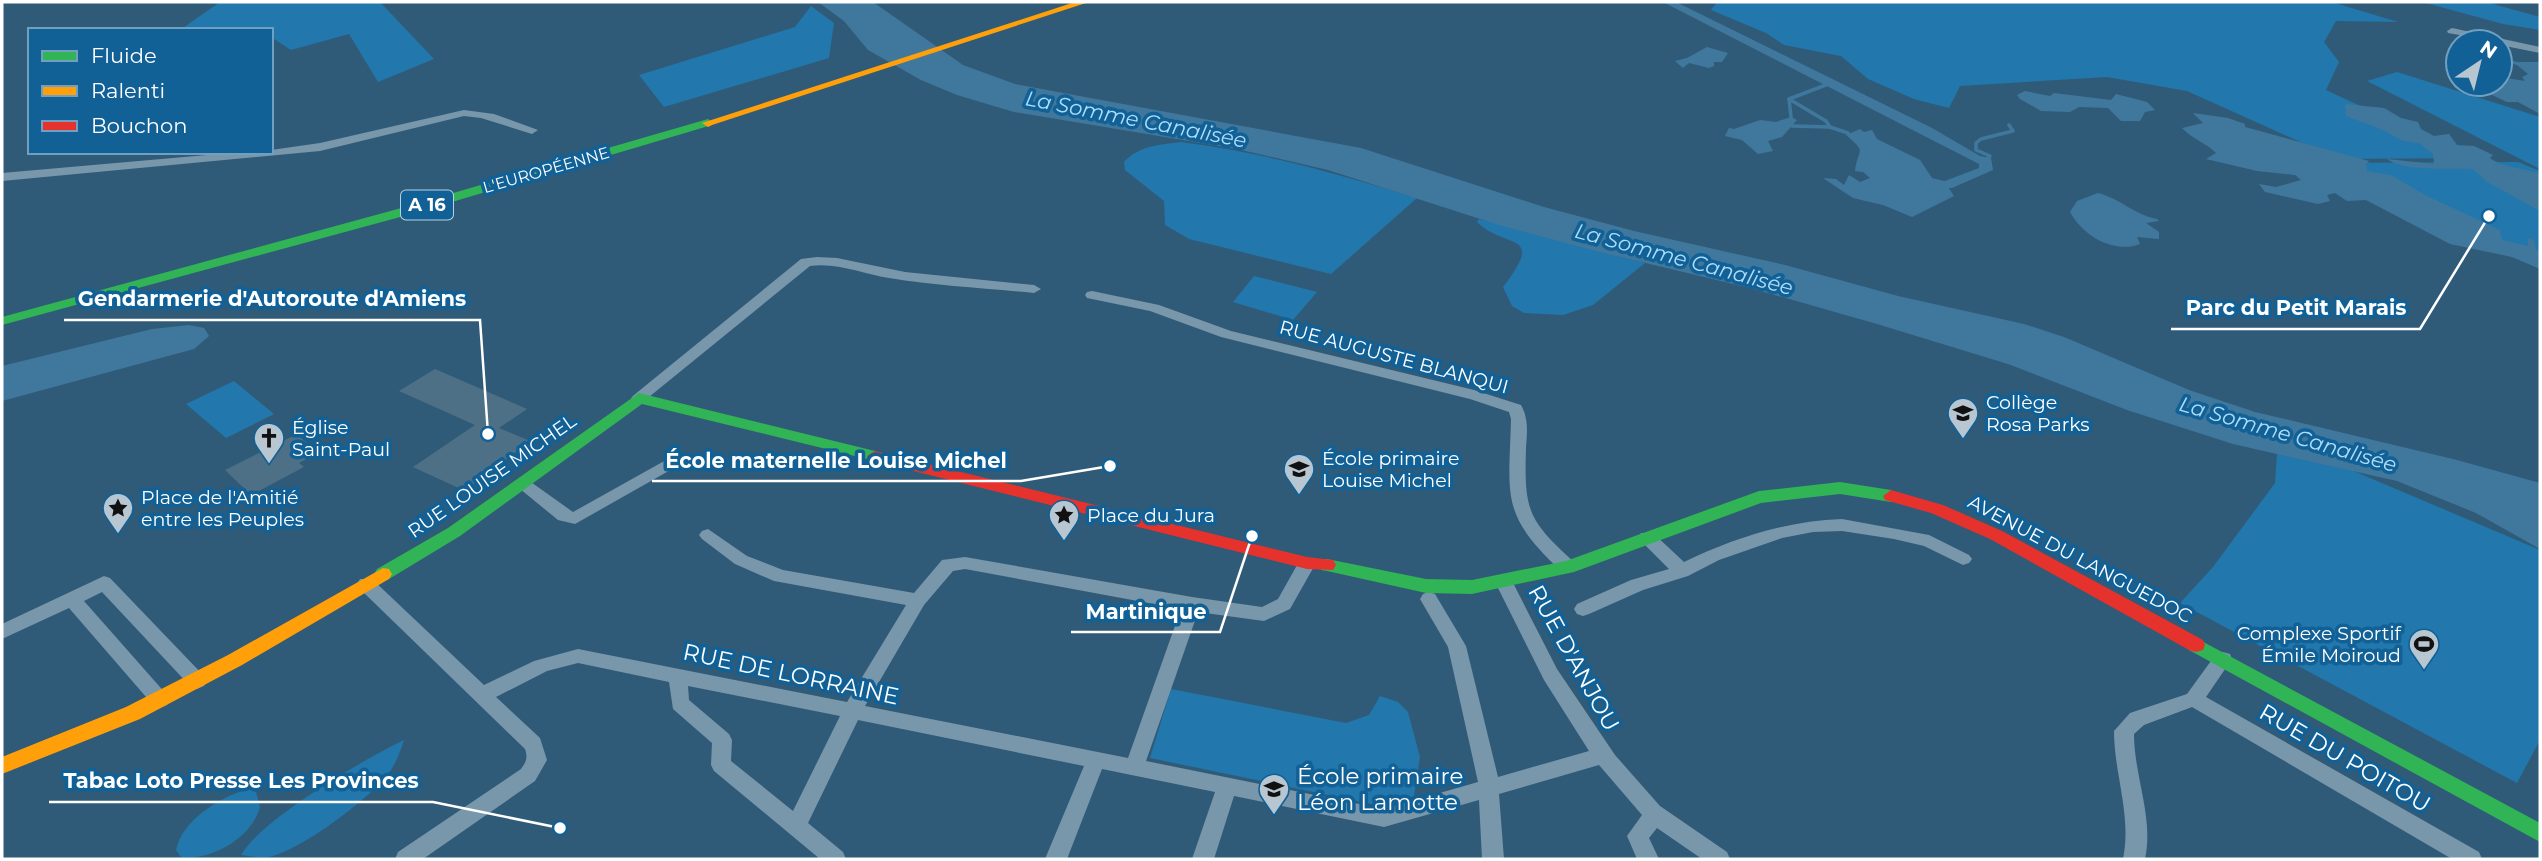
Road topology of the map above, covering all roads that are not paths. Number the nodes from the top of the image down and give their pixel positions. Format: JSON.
{"nodes":[{"id":1,"x":1048,"y":2,"type":"edge"},
{"id":2,"x":1084,"y":2,"type":"edge"},
{"id":3,"x":2514,"y":44,"type":"edge"},
{"id":4,"x":2540,"y":50,"type":"edge"},
{"id":5,"x":843,"y":74,"type":"junction"},
{"id":6,"x":532,"y":130,"type":"dead end"},
{"id":7,"x":273,"y":153,"type":"edge"},
{"id":8,"x":263,"y":154,"type":"edge"},
{"id":9,"x":2,"y":177,"type":"edge"},
{"id":10,"x":1034,"y":289,"type":"dead end"},
{"id":11,"x":1092,"y":295,"type":"dead end"},
{"id":12,"x":15,"y":300,"type":"dead end"},
{"id":13,"x":2,"y":321,"type":"edge"},
{"id":14,"x":639,"y":398,"type":"junction"},
{"id":15,"x":675,"y":460,"type":"dead end"},
{"id":16,"x":522,"y":484,"type":"junction"},
{"id":17,"x":708,"y":536,"type":"dead end"},
{"id":18,"x":1647,"y":537,"type":"junction"},
{"id":19,"x":1963,"y":559,"type":"dead end"},
{"id":20,"x":1313,"y":564,"type":"junction"},
{"id":21,"x":1568,"y":567,"type":"junction"},
{"id":22,"x":1682,"y":571,"type":"junction"},
{"id":23,"x":366,"y":584,"type":"junction"},
{"id":24,"x":1506,"y":587,"type":"junction"},
{"id":25,"x":1461,"y":594,"type":"junction"},
{"id":26,"x":71,"y":598,"type":"junction"},
{"id":27,"x":1429,"y":598,"type":"junction"},
{"id":28,"x":918,"y":600,"type":"junction"},
{"id":29,"x":1192,"y":604,"type":"junction"},
{"id":30,"x":1583,"y":609,"type":"dead end"},
{"id":31,"x":2,"y":632,"type":"edge"},
{"id":32,"x":2223,"y":659,"type":"junction"},
{"id":33,"x":678,"y":676,"type":"junction"},
{"id":34,"x":197,"y":681,"type":"junction"},
{"id":35,"x":483,"y":695,"type":"junction"},
{"id":36,"x":2193,"y":699,"type":"junction"},
{"id":37,"x":160,"y":700,"type":"junction"},
{"id":38,"x":852,"y":712,"type":"junction"},
{"id":39,"x":1601,"y":756,"type":"junction"},
{"id":40,"x":1096,"y":760,"type":"junction"},
{"id":41,"x":2,"y":766,"type":"edge"},
{"id":42,"x":1134,"y":768,"type":"junction"},
{"id":43,"x":1227,"y":786,"type":"junction"},
{"id":44,"x":1489,"y":790,"type":"junction"},
{"id":45,"x":1655,"y":814,"type":"junction"},
{"id":46,"x":796,"y":826,"type":"junction"},
{"id":47,"x":2540,"y":833,"type":"edge"},
{"id":48,"x":406,"y":859,"type":"edge"},
{"id":49,"x":835,"y":859,"type":"edge"},
{"id":50,"x":1056,"y":859,"type":"edge"},
{"id":51,"x":1203,"y":859,"type":"edge"},
{"id":52,"x":1493,"y":859,"type":"edge"},
{"id":53,"x":1648,"y":859,"type":"edge"},
{"id":54,"x":1719,"y":859,"type":"edge"},
{"id":55,"x":2134,"y":859,"type":"edge"},
{"id":56,"x":2471,"y":859,"type":"edge"}],
"edges":[{"from":1,"to":5,"type":"main road","name":"L'EUROPÉENNE","number":"A 16"},
{"from":2,"to":5,"type":"main road","name":"L'EUROPÉENNE","number":"A 16"},
{"from":3,"to":4,"type":"street"},
{"from":5,"to":12,"type":"main road","name":"L'EUROPÉENNE","number":"A 16"},
{"from":5,"to":13,"type":"main road","name":"L'EUROPÉENNE","number":"A 16"},
{"from":6,"to":7,"type":"street"},
{"from":8,"to":9,"type":"street"},
{"from":10,"to":14,"type":"street"},
{"from":11,"to":21,"type":"street","name":"RUE AUGUSTE BLANQUI"},
{"from":14,"to":16,"type":"main road","name":"RUE LOUISE MICHEL"},
{"from":14,"to":20,"type":"main road"},
{"from":15,"to":16,"type":"street"},
{"from":16,"to":23,"type":"main road","name":"RUE LOUISE MICHEL"},
{"from":17,"to":28,"type":"street"},
{"from":18,"to":21,"type":"main road","name":"AVENUE DU LANGUEDOC"},
{"from":18,"to":22,"type":"street"},
{"from":18,"to":32,"type":"main road","name":"AVENUE DU LANGUEDOC"},
{"from":19,"to":22,"type":"street","name":"RUE D'ANJOU"},
{"from":20,"to":25,"type":"main road"},
{"from":20,"to":27,"type":"main road"},
{"from":20,"to":29,"type":"street"},
{"from":21,"to":24,"type":"main road","name":"AVENUE DU LANGUEDOC"},
{"from":22,"to":30,"type":"street","name":"RUE D'ANJOU"},
{"from":23,"to":34,"type":"main road","name":"RUE LOUISE MICHEL"},
{"from":23,"to":35,"type":"street"},
{"from":24,"to":25,"type":"main road","name":"AVENUE DU LANGUEDOC"},
{"from":24,"to":39,"type":"street","name":"RUE D'ANJOU"},
{"from":25,"to":27,"type":"main road"},
{"from":26,"to":31,"type":"street"},
{"from":26,"to":34,"type":"street"},
{"from":26,"to":37,"type":"street"},
{"from":27,"to":44,"type":"street"},
{"from":28,"to":29,"type":"street"},
{"from":28,"to":38,"type":"street"},
{"from":29,"to":42,"type":"street"},
{"from":32,"to":36,"type":"street"},
{"from":32,"to":47,"type":"main road","name":"AVENUE DU LANGUEDOC"},
{"from":33,"to":35,"type":"street","name":"RUE DE LORRAINE"},
{"from":33,"to":38,"type":"street","name":"RUE DE LORRAINE"},
{"from":33,"to":46,"type":"street"},
{"from":34,"to":37,"type":"main road","name":"RUE LOUISE MICHEL"},
{"from":35,"to":48,"type":"street"},
{"from":36,"to":55,"type":"street"},
{"from":36,"to":56,"type":"street","name":"RUE DU POITOU"},
{"from":37,"to":41,"type":"main road","name":"RUE LOUISE MICHEL"},
{"from":38,"to":40,"type":"street","name":"RUE DE LORRAINE"},
{"from":38,"to":46,"type":"street"},
{"from":39,"to":44,"type":"street","name":"RUE DE LORRAINE"},
{"from":39,"to":45,"type":"street","name":"RUE D'ANJOU"},
{"from":40,"to":42,"type":"street","name":"RUE DE LORRAINE"},
{"from":40,"to":50,"type":"street"},
{"from":42,"to":43,"type":"street","name":"RUE DE LORRAINE"},
{"from":43,"to":44,"type":"street","name":"RUE DE LORRAINE"},
{"from":43,"to":51,"type":"street"},
{"from":44,"to":52,"type":"street"},
{"from":45,"to":53,"type":"street"},
{"from":45,"to":54,"type":"street","name":"RUE D'ANJOU"},
{"from":46,"to":49,"type":"street"}]}
